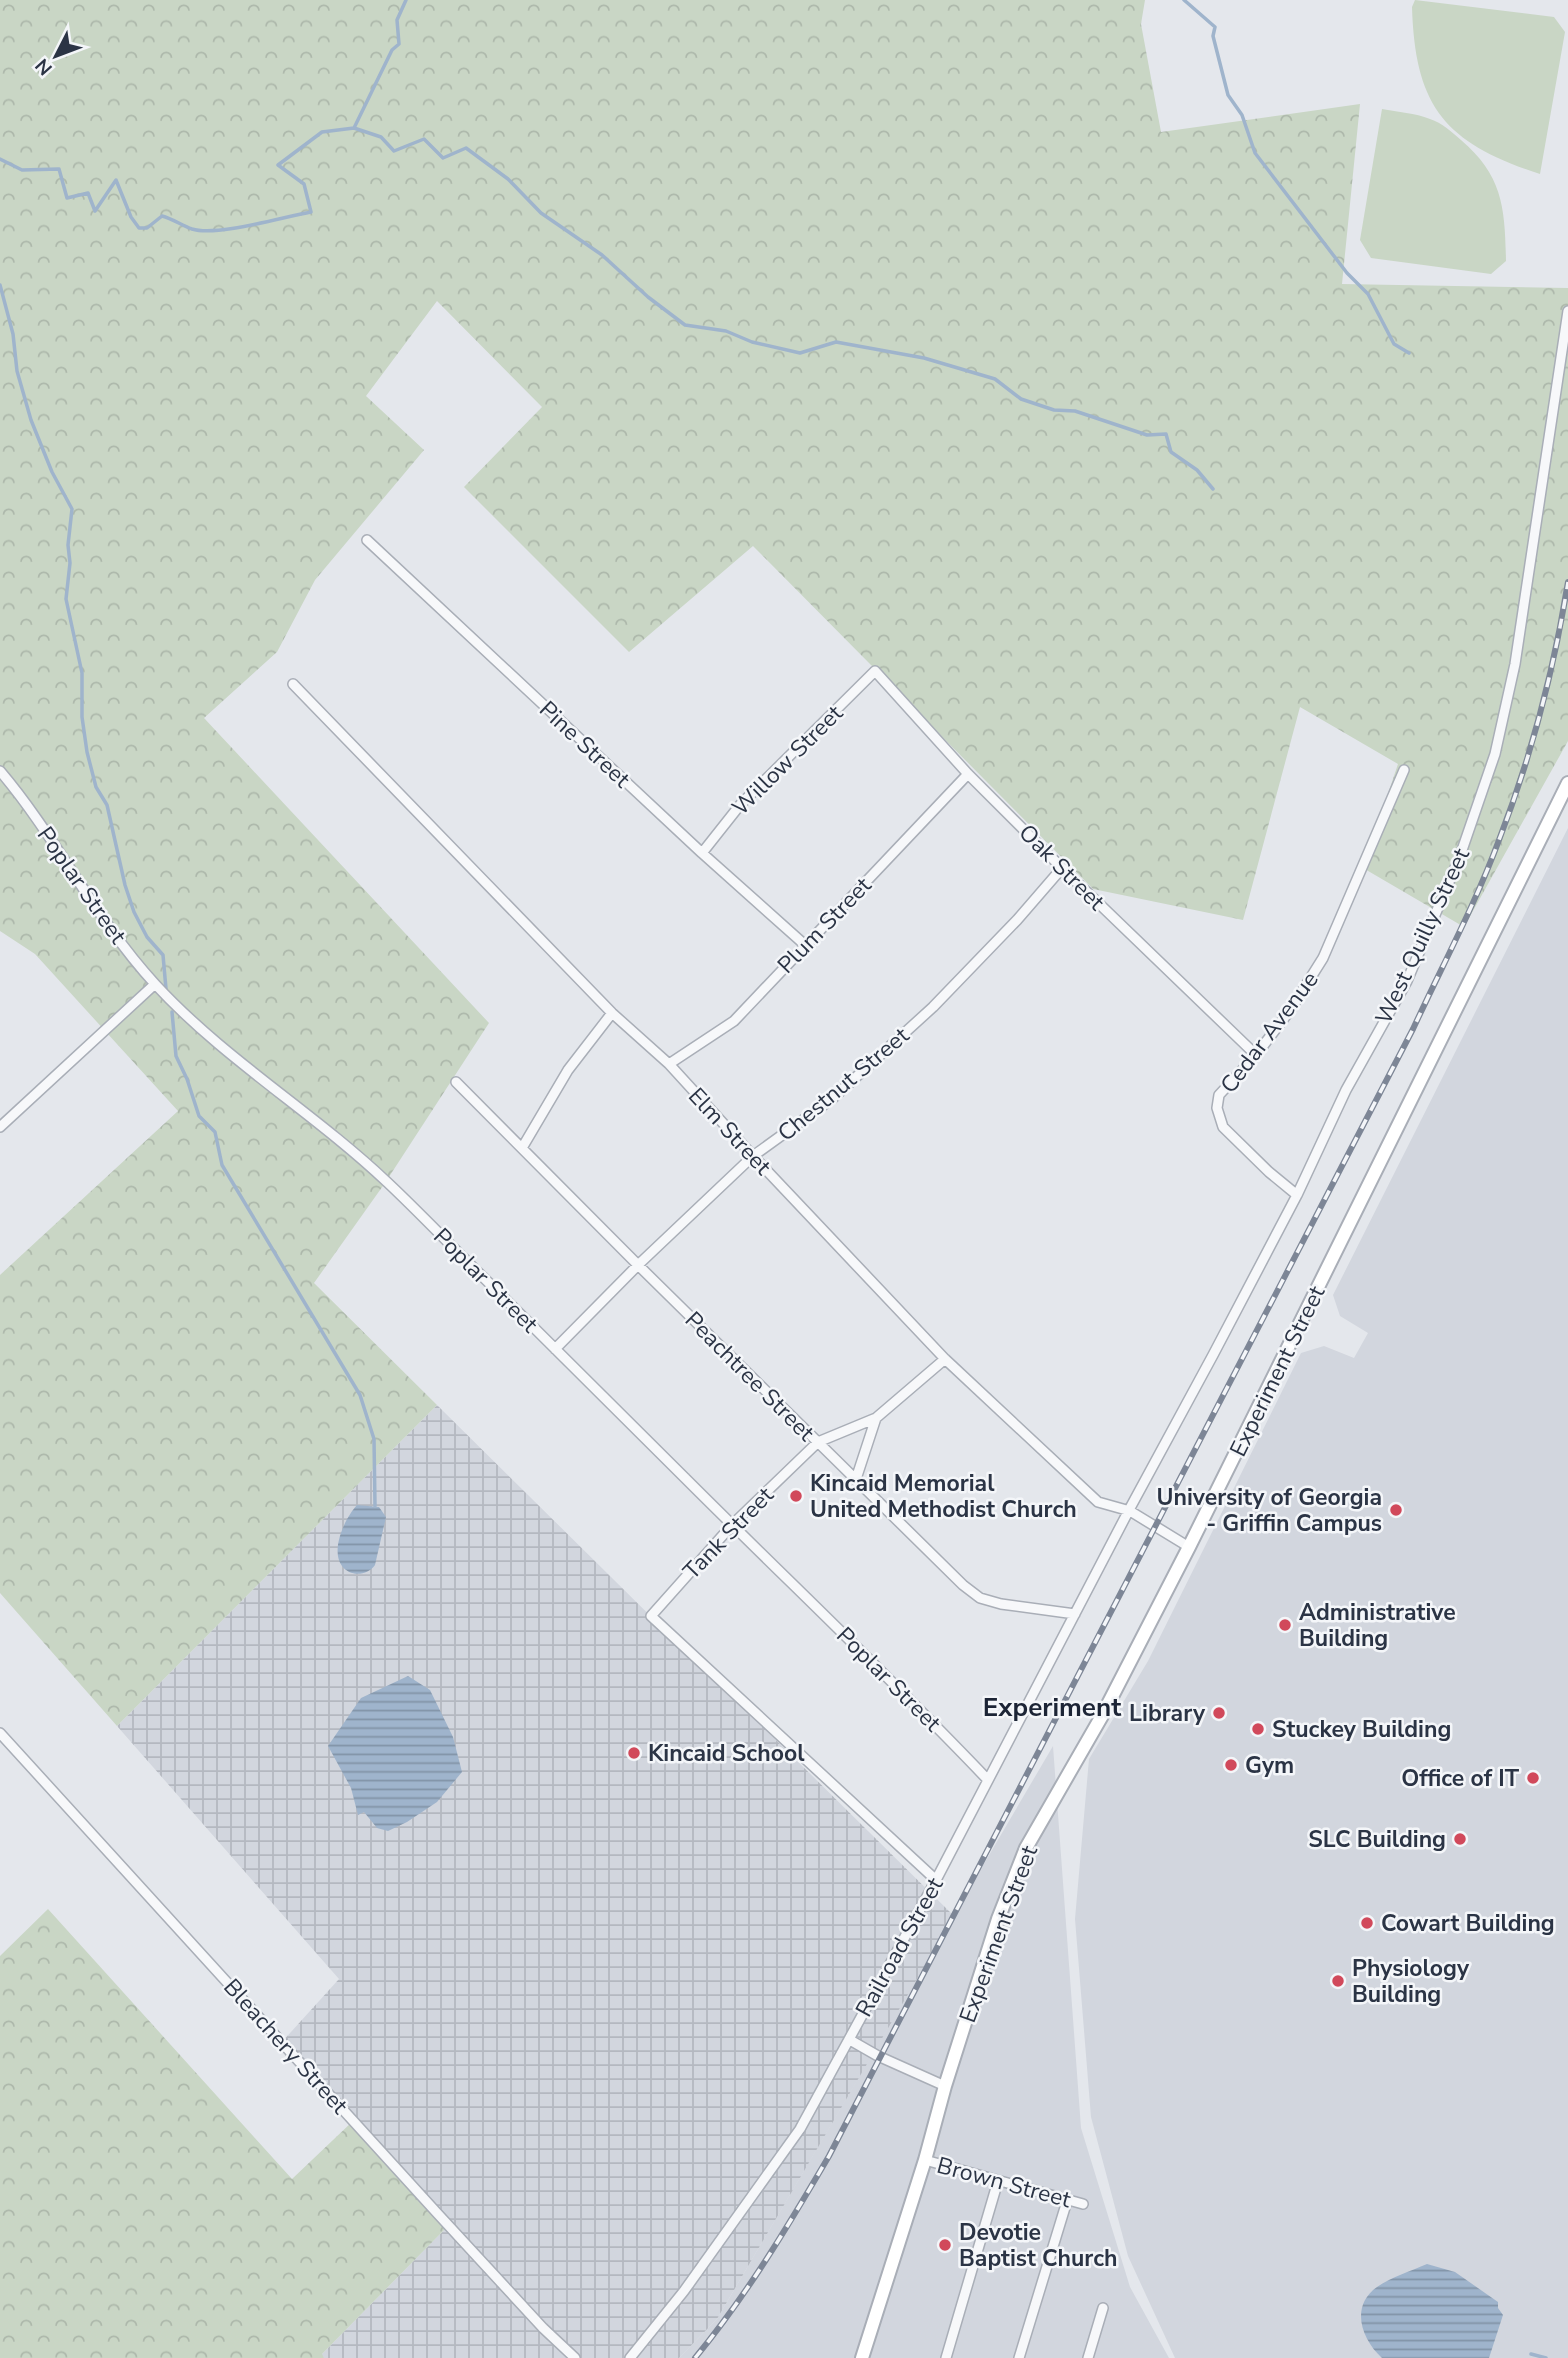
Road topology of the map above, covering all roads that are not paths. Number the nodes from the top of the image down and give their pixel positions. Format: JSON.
{"nodes":[{"id":1,"x":1568,"y":311,"type":"edge"},
{"id":2,"x":367,"y":540,"type":"dead end"},
{"id":3,"x":875,"y":671,"type":"joint"},
{"id":4,"x":293,"y":684,"type":"dead end"},
{"id":5,"x":1404,"y":770,"type":"dead end"},
{"id":6,"x":0,"y":771,"type":"edge"},
{"id":7,"x":968,"y":774,"type":"junction"},
{"id":8,"x":1568,"y":783,"type":"edge"},
{"id":9,"x":702,"y":853,"type":"junction"},
{"id":10,"x":1062,"y":868,"type":"junction"},
{"id":11,"x":804,"y":945,"type":"junction"},
{"id":12,"x":155,"y":984,"type":"junction"},
{"id":13,"x":612,"y":1013,"type":"junction"},
{"id":14,"x":1256,"y":1055,"type":"junction"},
{"id":15,"x":669,"y":1064,"type":"junction"},
{"id":16,"x":456,"y":1082,"type":"dead end"},
{"id":17,"x":0,"y":1127,"type":"edge"},
{"id":18,"x":522,"y":1148,"type":"junction"},
{"id":19,"x":753,"y":1156,"type":"junction"},
{"id":20,"x":1297,"y":1195,"type":"junction"},
{"id":21,"x":638,"y":1265,"type":"junction"},
{"id":22,"x":555,"y":1349,"type":"junction"},
{"id":23,"x":945,"y":1359,"type":"junction"},
{"id":24,"x":876,"y":1418,"type":"junction"},
{"id":25,"x":818,"y":1442,"type":"junction"},
{"id":26,"x":856,"y":1479,"type":"junction"},
{"id":27,"x":1129,"y":1510,"type":"junction"},
{"id":28,"x":732,"y":1525,"type":"junction"},
{"id":29,"x":1189,"y":1547,"type":"junction"},
{"id":30,"x":1075,"y":1614,"type":"junction"},
{"id":31,"x":0,"y":1732,"type":"edge"},
{"id":32,"x":988,"y":1779,"type":"junction"},
{"id":33,"x":936,"y":1880,"type":"junction"},
{"id":34,"x":850,"y":2040,"type":"junction"},
{"id":35,"x":945,"y":2086,"type":"junction"},
{"id":36,"x":925,"y":2160,"type":"junction"},
{"id":37,"x":998,"y":2181,"type":"junction"},
{"id":38,"x":1067,"y":2201,"type":"junction"},
{"id":39,"x":1083,"y":2204,"type":"dead end"},
{"id":40,"x":1103,"y":2308,"type":"dead end"},
{"id":41,"x":865,"y":2357,"type":"edge"},
{"id":42,"x":575,"y":2358,"type":"edge"},
{"id":43,"x":630,"y":2358,"type":"edge"},
{"id":44,"x":946,"y":2358,"type":"edge"},
{"id":45,"x":1019,"y":2358,"type":"edge"},
{"id":46,"x":1088,"y":2358,"type":"edge"}],
"edges":[{"from":1,"to":20,"type":"street","name":"West Quilly Street"},
{"from":2,"to":9,"type":"street","name":"Pine Street"},
{"from":3,"to":7,"type":"street","name":"Oak Street"},
{"from":3,"to":9,"type":"street","name":"Willow Street"},
{"from":4,"to":13,"type":"street","name":"Elm Street"},
{"from":5,"to":14,"type":"street","name":"Cedar Avenue"},
{"from":6,"to":12,"type":"street","name":"Poplar Street"},
{"from":7,"to":10,"type":"street","name":"Oak Street"},
{"from":7,"to":11,"type":"street","name":"Plum Street"},
{"from":8,"to":29,"type":"main road","name":"Experiment Street"},
{"from":9,"to":11,"type":"street","name":"Pine Street"},
{"from":10,"to":14,"type":"street","name":"Oak Street"},
{"from":10,"to":19,"type":"street","name":"Chestnut Street"},
{"from":11,"to":15,"type":"street","name":"Plum Street"},
{"from":12,"to":17,"type":"street"},
{"from":12,"to":22,"type":"street","name":"Poplar Street"},
{"from":13,"to":15,"type":"street","name":"Elm Street"},
{"from":13,"to":18,"type":"street"},
{"from":14,"to":20,"type":"street","name":"Cedar Avenue"},
{"from":15,"to":19,"type":"street","name":"Elm Street"},
{"from":16,"to":18,"type":"street","name":"Peachtree Street"},
{"from":18,"to":21,"type":"street","name":"Peachtree Street"},
{"from":19,"to":21,"type":"street","name":"Chestnut Street"},
{"from":19,"to":23,"type":"street","name":"Elm Street"},
{"from":20,"to":27,"type":"street","name":"West Quilly Street"},
{"from":21,"to":22,"type":"street","name":"Chestnut Street"},
{"from":21,"to":25,"type":"street","name":"Peachtree Street"},
{"from":22,"to":28,"type":"street","name":"Poplar Street"},
{"from":23,"to":24,"type":"street","name":"Tank Street"},
{"from":23,"to":27,"type":"street","name":"Elm Street"},
{"from":24,"to":25,"type":"street","name":"Tank Street"},
{"from":24,"to":26,"type":"street"},
{"from":25,"to":26,"type":"street","name":"Peachtree Street"},
{"from":25,"to":28,"type":"street","name":"Tank Street"},
{"from":26,"to":30,"type":"street","name":"Peachtree Street"},
{"from":27,"to":29,"type":"street","name":"Elm Street"},
{"from":27,"to":30,"type":"street","name":"Railroad Street"},
{"from":28,"to":32,"type":"street","name":"Poplar Street"},
{"from":28,"to":33,"type":"street","name":"Tank Street"},
{"from":29,"to":35,"type":"main road","name":"Experiment Street"},
{"from":30,"to":32,"type":"street","name":"Railroad Street"},
{"from":31,"to":42,"type":"street","name":"Bleachery Street"},
{"from":32,"to":33,"type":"street","name":"Railroad Street"},
{"from":33,"to":34,"type":"street","name":"Railroad Street"},
{"from":34,"to":35,"type":"street"},
{"from":34,"to":43,"type":"street","name":"Railroad Street"},
{"from":35,"to":36,"type":"main road","name":"Experiment Street"},
{"from":36,"to":37,"type":"street","name":"Brown Street"},
{"from":36,"to":41,"type":"main road","name":"Experiment Street"},
{"from":37,"to":38,"type":"street","name":"Brown Street"},
{"from":37,"to":44,"type":"street"},
{"from":38,"to":39,"type":"street","name":"Brown Street"},
{"from":38,"to":45,"type":"street"},
{"from":40,"to":46,"type":"street"}]}
